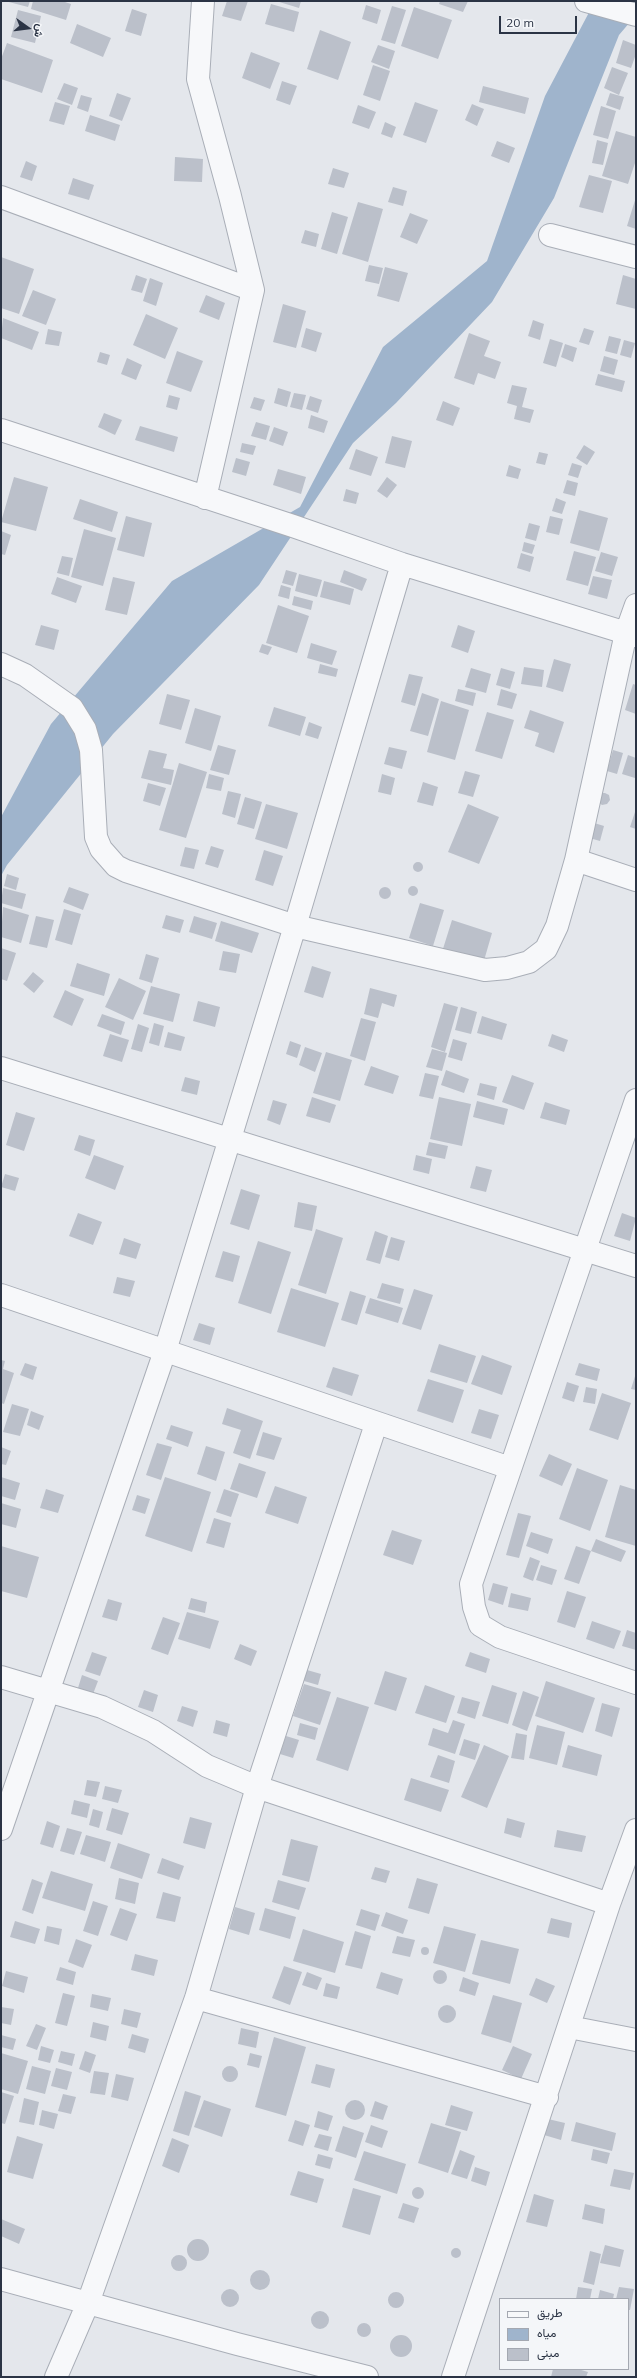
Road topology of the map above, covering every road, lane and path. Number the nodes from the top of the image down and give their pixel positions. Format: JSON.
{"nodes":[{"id":1,"x":203,"y":1,"type":"edge"},
{"id":2,"x":586,"y":1,"type":"edge"},
{"id":3,"x":636,"y":15,"type":"edge"},
{"id":4,"x":1,"y":197,"type":"edge"},
{"id":5,"x":550,"y":235,"type":"dead end"},
{"id":6,"x":636,"y":257,"type":"edge"},
{"id":7,"x":252,"y":290,"type":"junction"},
{"id":8,"x":1,"y":430,"type":"edge"},
{"id":9,"x":205,"y":498,"type":"junction"},
{"id":10,"x":402,"y":564,"type":"junction"},
{"id":11,"x":636,"y":605,"type":"edge"},
{"id":12,"x":631,"y":635,"type":"edge"},
{"id":13,"x":1,"y":664,"type":"edge"},
{"id":14,"x":576,"y":860,"type":"junction"},
{"id":15,"x":636,"y":880,"type":"edge"},
{"id":16,"x":295,"y":926,"type":"junction"},
{"id":17,"x":1,"y":1068,"type":"edge"},
{"id":18,"x":636,"y":1100,"type":"edge"},
{"id":19,"x":230,"y":1141,"type":"junction"},
{"id":20,"x":584,"y":1251,"type":"junction"},
{"id":21,"x":636,"y":1266,"type":"edge"},
{"id":22,"x":1,"y":1295,"type":"edge"},
{"id":23,"x":165,"y":1351,"type":"junction"},
{"id":24,"x":376,"y":1424,"type":"junction"},
{"id":25,"x":510,"y":1468,"type":"junction"},
{"id":26,"x":1,"y":1677,"type":"edge"},
{"id":27,"x":636,"y":1683,"type":"edge"},
{"id":28,"x":49,"y":1691,"type":"junction"},
{"id":29,"x":257,"y":1787,"type":"junction"},
{"id":30,"x":1,"y":1829,"type":"edge"},
{"id":31,"x":636,"y":1830,"type":"edge"},
{"id":32,"x":609,"y":1904,"type":"junction"},
{"id":33,"x":196,"y":1998,"type":"junction"},
{"id":34,"x":569,"y":2027,"type":"junction"},
{"id":35,"x":636,"y":2040,"type":"edge"},
{"id":36,"x":547,"y":2097,"type":"junction"},
{"id":37,"x":1,"y":2279,"type":"edge"},
{"id":38,"x":88,"y":2303,"type":"junction"},
{"id":39,"x":56,"y":2377,"type":"edge"},
{"id":40,"x":367,"y":2377,"type":"edge"},
{"id":41,"x":453,"y":2377,"type":"edge"}],
"edges":[{"from":1,"to":7,"type":"street"},
{"from":2,"to":3,"type":"street"},
{"from":4,"to":7,"type":"street"},
{"from":5,"to":6,"type":"street"},
{"from":7,"to":9,"type":"street"},
{"from":8,"to":9,"type":"street"},
{"from":9,"to":10,"type":"street"},
{"from":10,"to":12,"type":"street"},
{"from":10,"to":16,"type":"street"},
{"from":11,"to":12,"type":"street"},
{"from":12,"to":14,"type":"street"},
{"from":13,"to":16,"type":"street"},
{"from":14,"to":15,"type":"street"},
{"from":14,"to":16,"type":"street"},
{"from":16,"to":19,"type":"street"},
{"from":17,"to":19,"type":"street"},
{"from":18,"to":20,"type":"street"},
{"from":19,"to":20,"type":"street"},
{"from":19,"to":23,"type":"street"},
{"from":20,"to":21,"type":"street"},
{"from":20,"to":25,"type":"street"},
{"from":22,"to":23,"type":"street"},
{"from":23,"to":24,"type":"street"},
{"from":23,"to":28,"type":"street"},
{"from":24,"to":25,"type":"street"},
{"from":24,"to":29,"type":"street"},
{"from":25,"to":27,"type":"street"},
{"from":26,"to":28,"type":"street"},
{"from":28,"to":29,"type":"street"},
{"from":28,"to":30,"type":"street"},
{"from":29,"to":32,"type":"street"},
{"from":29,"to":33,"type":"street"},
{"from":31,"to":32,"type":"street"},
{"from":32,"to":34,"type":"street"},
{"from":33,"to":36,"type":"street"},
{"from":33,"to":38,"type":"street"},
{"from":34,"to":35,"type":"street"},
{"from":34,"to":36,"type":"street"},
{"from":36,"to":41,"type":"street"},
{"from":37,"to":38,"type":"street"},
{"from":38,"to":39,"type":"street"},
{"from":38,"to":40,"type":"street"}]}
